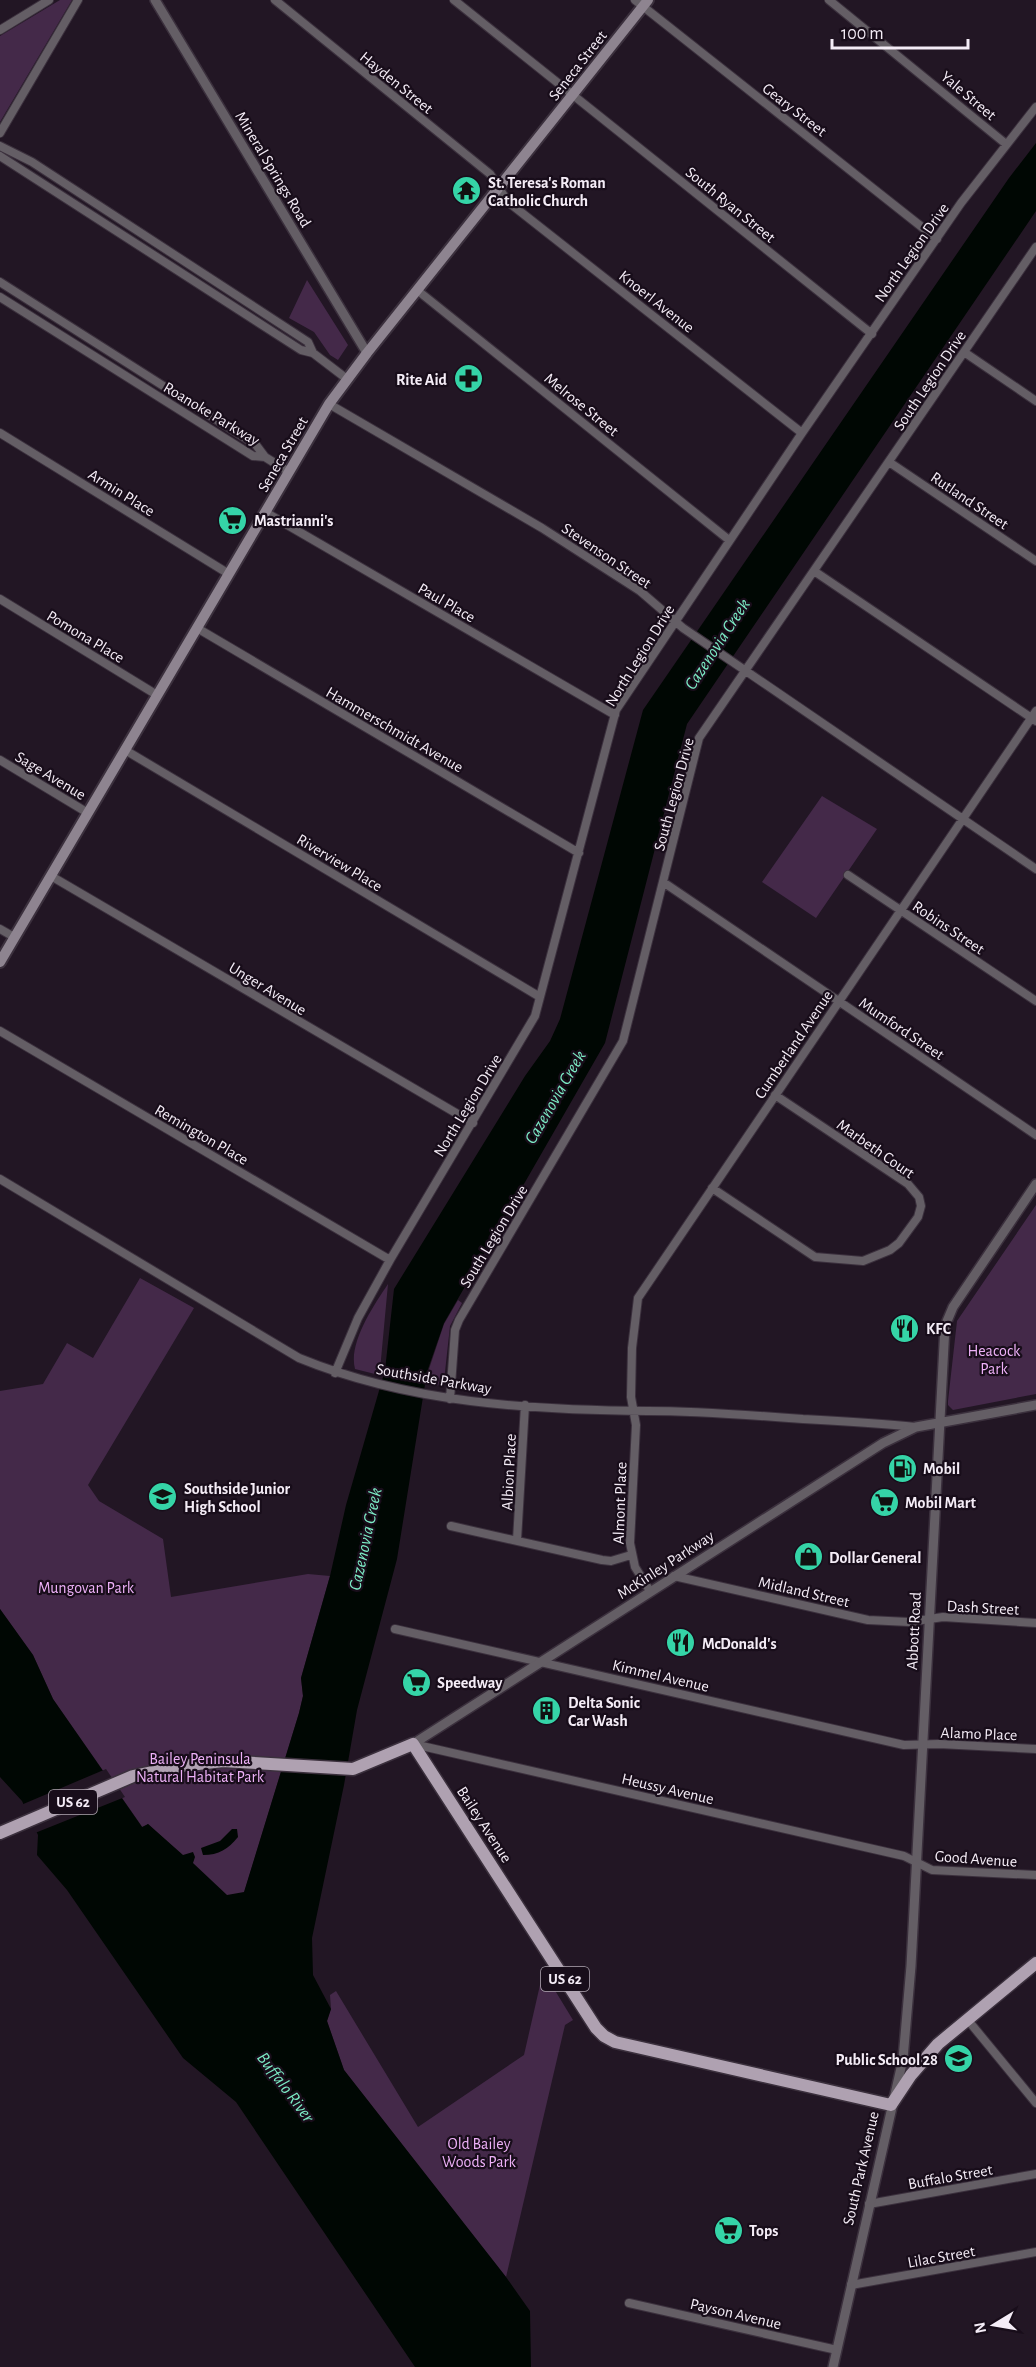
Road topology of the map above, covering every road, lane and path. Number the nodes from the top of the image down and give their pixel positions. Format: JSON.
{"nodes":[{"id":1,"x":49,"y":0,"type":"edge"},
{"id":2,"x":78,"y":0,"type":"edge"},
{"id":3,"x":155,"y":0,"type":"edge"},
{"id":4,"x":274,"y":0,"type":"edge"},
{"id":5,"x":454,"y":0,"type":"edge"},
{"id":6,"x":830,"y":0,"type":"edge"},
{"id":7,"x":642,"y":2,"type":"edge"},
{"id":8,"x":0,"y":30,"type":"edge"},
{"id":9,"x":573,"y":95,"type":"junction"},
{"id":10,"x":1036,"y":106,"type":"edge"},
{"id":11,"x":0,"y":133,"type":"edge"},
{"id":12,"x":1006,"y":144,"type":"junction"},
{"id":13,"x":0,"y":146,"type":"edge"},
{"id":14,"x":0,"y":156,"type":"edge"},
{"id":15,"x":499,"y":188,"type":"junction"},
{"id":16,"x":109,"y":213,"type":"junction"},
{"id":17,"x":103,"y":223,"type":"junction"},
{"id":18,"x":937,"y":239,"type":"junction"},
{"id":19,"x":1036,"y":247,"type":"edge"},
{"id":20,"x":213,"y":280,"type":"junction"},
{"id":21,"x":0,"y":282,"type":"edge"},
{"id":22,"x":207,"y":289,"type":"junction"},
{"id":23,"x":417,"y":290,"type":"junction"},
{"id":24,"x":0,"y":297,"type":"edge"},
{"id":25,"x":50,"y":315,"type":"junction"},
{"id":26,"x":44,"y":324,"type":"junction"},
{"id":27,"x":872,"y":334,"type":"junction"},
{"id":28,"x":964,"y":352,"type":"junction"},
{"id":29,"x":313,"y":353,"type":"junction"},
{"id":30,"x":367,"y":353,"type":"junction"},
{"id":31,"x":346,"y":379,"type":"junction"},
{"id":32,"x":154,"y":380,"type":"junction"},
{"id":33,"x":147,"y":390,"type":"junction"},
{"id":34,"x":1036,"y":401,"type":"edge"},
{"id":35,"x":329,"y":404,"type":"junction"},
{"id":36,"x":0,"y":433,"type":"edge"},
{"id":37,"x":802,"y":433,"type":"junction"},
{"id":38,"x":265,"y":457,"type":"junction"},
{"id":39,"x":889,"y":462,"type":"junction"},
{"id":40,"x":289,"y":472,"type":"junction"},
{"id":41,"x":266,"y":512,"type":"junction"},
{"id":42,"x":729,"y":540,"type":"junction"},
{"id":43,"x":1036,"y":561,"type":"edge"},
{"id":44,"x":814,"y":571,"type":"junction"},
{"id":45,"x":229,"y":573,"type":"junction"},
{"id":46,"x":0,"y":599,"type":"edge"},
{"id":47,"x":675,"y":622,"type":"junction"},
{"id":48,"x":197,"y":628,"type":"junction"},
{"id":49,"x":743,"y":669,"type":"junction"},
{"id":50,"x":158,"y":695,"type":"junction"},
{"id":51,"x":615,"y":715,"type":"junction"},
{"id":52,"x":1034,"y":717,"type":"edge"},
{"id":53,"x":125,"y":750,"type":"junction"},
{"id":54,"x":0,"y":760,"type":"edge"},
{"id":55,"x":88,"y":813,"type":"junction"},
{"id":56,"x":963,"y":819,"type":"junction"},
{"id":57,"x":579,"y":853,"type":"junction"},
{"id":58,"x":1036,"y":869,"type":"edge"},
{"id":59,"x":848,"y":875,"type":"dead end"},
{"id":60,"x":51,"y":876,"type":"junction"},
{"id":61,"x":663,"y":882,"type":"junction"},
{"id":62,"x":901,"y":911,"type":"junction"},
{"id":63,"x":0,"y":929,"type":"edge"},
{"id":64,"x":14,"y":937,"type":"junction"},
{"id":65,"x":0,"y":962,"type":"edge"},
{"id":66,"x":540,"y":997,"type":"junction"},
{"id":67,"x":838,"y":1000,"type":"junction"},
{"id":68,"x":1036,"y":1001,"type":"edge"},
{"id":69,"x":0,"y":1031,"type":"edge"},
{"id":70,"x":775,"y":1095,"type":"junction"},
{"id":71,"x":473,"y":1123,"type":"junction"},
{"id":72,"x":1036,"y":1135,"type":"edge"},
{"id":73,"x":0,"y":1179,"type":"edge"},
{"id":74,"x":1036,"y":1184,"type":"edge"},
{"id":75,"x":712,"y":1188,"type":"junction"},
{"id":76,"x":390,"y":1260,"type":"junction"},
{"id":77,"x":335,"y":1373,"type":"junction"},
{"id":78,"x":450,"y":1399,"type":"junction"},
{"id":79,"x":525,"y":1405,"type":"junction"},
{"id":80,"x":1036,"y":1405,"type":"edge"},
{"id":81,"x":633,"y":1411,"type":"junction"},
{"id":82,"x":939,"y":1423,"type":"junction"},
{"id":83,"x":916,"y":1427,"type":"junction"},
{"id":84,"x":451,"y":1526,"type":"dead end"},
{"id":85,"x":517,"y":1540,"type":"junction"},
{"id":86,"x":631,"y":1555,"type":"junction"},
{"id":87,"x":674,"y":1575,"type":"junction"},
{"id":88,"x":650,"y":1591,"type":"junction"},
{"id":89,"x":928,"y":1619,"type":"junction"},
{"id":90,"x":1036,"y":1623,"type":"edge"},
{"id":91,"x":395,"y":1629,"type":"dead end"},
{"id":92,"x":541,"y":1661,"type":"junction"},
{"id":93,"x":413,"y":1744,"type":"junction"},
{"id":94,"x":921,"y":1745,"type":"junction"},
{"id":95,"x":1036,"y":1749,"type":"edge"},
{"id":96,"x":0,"y":1833,"type":"edge"},
{"id":97,"x":916,"y":1861,"type":"junction"},
{"id":98,"x":1036,"y":1875,"type":"edge"},
{"id":99,"x":1036,"y":1963,"type":"edge"},
{"id":100,"x":967,"y":2019,"type":"junction"},
{"id":101,"x":1036,"y":2103,"type":"edge"},
{"id":102,"x":891,"y":2104,"type":"junction"},
{"id":103,"x":1036,"y":2174,"type":"edge"},
{"id":104,"x":869,"y":2204,"type":"junction"},
{"id":105,"x":1036,"y":2252,"type":"edge"},
{"id":106,"x":851,"y":2285,"type":"junction"},
{"id":107,"x":629,"y":2303,"type":"dead end"},
{"id":108,"x":837,"y":2350,"type":"junction"},
{"id":109,"x":832,"y":2367,"type":"edge"}],
"edges":[{"from":1,"to":8,"type":"street"},
{"from":2,"to":11,"type":"street"},
{"from":3,"to":30,"type":"street","name":"Mineral Springs Road"},
{"from":4,"to":15,"type":"street","name":"Hayden Street"},
{"from":5,"to":9,"type":"street","name":"South Ryan Street"},
{"from":6,"to":12,"type":"street","name":"Yale Street"},
{"from":7,"to":9,"type":"main road","name":"Seneca Street"},
{"from":7,"to":18,"type":"street","name":"Geary Street"},
{"from":9,"to":15,"type":"main road","name":"Seneca Street"},
{"from":9,"to":27,"type":"street","name":"South Ryan Street"},
{"from":10,"to":12,"type":"street","name":"North Legion Drive"},
{"from":12,"to":18,"type":"street","name":"North Legion Drive"},
{"from":13,"to":16,"type":"street"},
{"from":14,"to":17,"type":"street"},
{"from":15,"to":23,"type":"main road","name":"Seneca Street"},
{"from":15,"to":37,"type":"street","name":"Knoerl Avenue"},
{"from":16,"to":17,"type":"street"},
{"from":16,"to":20,"type":"street"},
{"from":17,"to":22,"type":"street"},
{"from":18,"to":27,"type":"street","name":"North Legion Drive"},
{"from":19,"to":28,"type":"street","name":"South Legion Drive"},
{"from":20,"to":22,"type":"street"},
{"from":20,"to":29,"type":"street"},
{"from":21,"to":25,"type":"street","name":"Roanoke Parkway"},
{"from":22,"to":29,"type":"street"},
{"from":23,"to":30,"type":"main road","name":"Seneca Street"},
{"from":23,"to":42,"type":"street","name":"Melrose Street"},
{"from":24,"to":26,"type":"street","name":"Roanoke Parkway"},
{"from":25,"to":26,"type":"street"},
{"from":25,"to":32,"type":"street","name":"Roanoke Parkway"},
{"from":26,"to":33,"type":"street","name":"Roanoke Parkway"},
{"from":27,"to":37,"type":"street","name":"North Legion Drive"},
{"from":28,"to":34,"type":"street"},
{"from":28,"to":39,"type":"street","name":"South Legion Drive"},
{"from":29,"to":31,"type":"street"},
{"from":30,"to":31,"type":"main road","name":"Seneca Street"},
{"from":31,"to":35,"type":"main road","name":"Seneca Street"},
{"from":32,"to":33,"type":"street","name":"Roanoke Parkway"},
{"from":32,"to":38,"type":"street","name":"Roanoke Parkway"},
{"from":33,"to":38,"type":"street","name":"Roanoke Parkway"},
{"from":35,"to":40,"type":"main road","name":"Seneca Street"},
{"from":35,"to":47,"type":"street","name":"Stevenson Street"},
{"from":36,"to":45,"type":"street","name":"Armin Place"},
{"from":37,"to":42,"type":"street","name":"North Legion Drive"},
{"from":38,"to":40,"type":"street","name":"Roanoke Parkway"},
{"from":39,"to":43,"type":"street","name":"Rutland Street"},
{"from":39,"to":44,"type":"street","name":"South Legion Drive"},
{"from":40,"to":41,"type":"main road","name":"Seneca Street"},
{"from":41,"to":45,"type":"main road","name":"Seneca Street"},
{"from":41,"to":51,"type":"street","name":"Paul Place"},
{"from":42,"to":47,"type":"street","name":"North Legion Drive"},
{"from":44,"to":49,"type":"street","name":"South Legion Drive"},
{"from":44,"to":52,"type":"street"},
{"from":45,"to":48,"type":"main road","name":"Seneca Street"},
{"from":46,"to":50,"type":"street","name":"Pomona Place"},
{"from":47,"to":49,"type":"street","name":"Stevenson Street"},
{"from":47,"to":51,"type":"street","name":"North Legion Drive"},
{"from":48,"to":50,"type":"main road","name":"Seneca Street"},
{"from":48,"to":57,"type":"street","name":"Hammerschmidt Avenue"},
{"from":49,"to":56,"type":"street","name":"Stevenson Street"},
{"from":49,"to":61,"type":"street","name":"South Legion Drive"},
{"from":50,"to":53,"type":"main road","name":"Seneca Street"},
{"from":51,"to":57,"type":"street","name":"North Legion Drive"},
{"from":52,"to":56,"type":"street","name":"Cumberland Avenue"},
{"from":53,"to":55,"type":"main road","name":"Seneca Street"},
{"from":53,"to":66,"type":"street","name":"Riverview Place"},
{"from":54,"to":55,"type":"street","name":"Sage Avenue"},
{"from":55,"to":60,"type":"main road","name":"Seneca Street"},
{"from":56,"to":58,"type":"street","name":"Stevenson Street"},
{"from":56,"to":62,"type":"street","name":"Cumberland Avenue"},
{"from":57,"to":66,"type":"street","name":"North Legion Drive"},
{"from":59,"to":62,"type":"street","name":"Robins Street"},
{"from":60,"to":64,"type":"main road","name":"Seneca Street"},
{"from":60,"to":71,"type":"street","name":"Unger Avenue"},
{"from":61,"to":67,"type":"street","name":"Mumford Street"},
{"from":61,"to":78,"type":"street","name":"South Legion Drive"},
{"from":62,"to":67,"type":"street","name":"Cumberland Avenue"},
{"from":62,"to":68,"type":"street","name":"Robins Street"},
{"from":63,"to":64,"type":"street"},
{"from":64,"to":65,"type":"main road","name":"Seneca Street"},
{"from":66,"to":71,"type":"street","name":"North Legion Drive"},
{"from":67,"to":70,"type":"street","name":"Cumberland Avenue"},
{"from":67,"to":72,"type":"street","name":"Mumford Street"},
{"from":69,"to":76,"type":"street","name":"Remington Place"},
{"from":70,"to":75,"type":"street","name":"Cumberland Avenue"},
{"from":70,"to":75,"type":"street","name":"Marbeth Court"},
{"from":71,"to":76,"type":"street","name":"North Legion Drive"},
{"from":73,"to":77,"type":"street","name":"Southside Parkway"},
{"from":74,"to":82,"type":"street","name":"Abbott Road"},
{"from":75,"to":81,"type":"street","name":"Cumberland Avenue"},
{"from":76,"to":77,"type":"street","name":"North Legion Drive"},
{"from":77,"to":78,"type":"street","name":"Southside Parkway"},
{"from":78,"to":79,"type":"street","name":"Southside Parkway"},
{"from":79,"to":81,"type":"street","name":"Southside Parkway"},
{"from":79,"to":85,"type":"street","name":"Albion Place"},
{"from":80,"to":82,"type":"street"},
{"from":81,"to":83,"type":"street","name":"Southside Parkway"},
{"from":81,"to":86,"type":"street","name":"Almont Place"},
{"from":82,"to":83,"type":"street","name":"McKinley Parkway"},
{"from":82,"to":89,"type":"street","name":"Abbott Road"},
{"from":83,"to":87,"type":"street","name":"McKinley Parkway"},
{"from":84,"to":85,"type":"street"},
{"from":85,"to":86,"type":"street"},
{"from":86,"to":88,"type":"street","name":"Almont Place"},
{"from":87,"to":88,"type":"street","name":"McKinley Parkway"},
{"from":87,"to":89,"type":"street","name":"Midland Street"},
{"from":88,"to":92,"type":"street","name":"McKinley Parkway"},
{"from":89,"to":90,"type":"street","name":"Dash Street"},
{"from":89,"to":94,"type":"street","name":"Abbott Road"},
{"from":91,"to":92,"type":"street","name":"Kimmel Avenue"},
{"from":92,"to":93,"type":"street","name":"McKinley Parkway"},
{"from":92,"to":94,"type":"street","name":"Kimmel Avenue"},
{"from":93,"to":96,"type":"main road","number":"US 62"},
{"from":93,"to":97,"type":"street","name":"Heussy Avenue"},
{"from":93,"to":102,"type":"main road","name":"Bailey Avenue","number":"US 62"},
{"from":94,"to":95,"type":"street","name":"Alamo Place"},
{"from":94,"to":97,"type":"street","name":"Abbott Road"},
{"from":97,"to":98,"type":"street","name":"Good Avenue"},
{"from":97,"to":102,"type":"street","name":"Abbott Road"},
{"from":99,"to":100,"type":"main road","name":"South Park Avenue"},
{"from":100,"to":101,"type":"street"},
{"from":100,"to":102,"type":"main road","name":"South Park Avenue"},
{"from":102,"to":104,"type":"street","name":"South Park Avenue"},
{"from":103,"to":104,"type":"street","name":"Buffalo Street"},
{"from":104,"to":106,"type":"street","name":"South Park Avenue"},
{"from":105,"to":106,"type":"street","name":"Lilac Street"},
{"from":106,"to":108,"type":"street","name":"South Park Avenue"},
{"from":107,"to":108,"type":"street","name":"Payson Avenue"},
{"from":108,"to":109,"type":"street","name":"South Park Avenue"}]}
